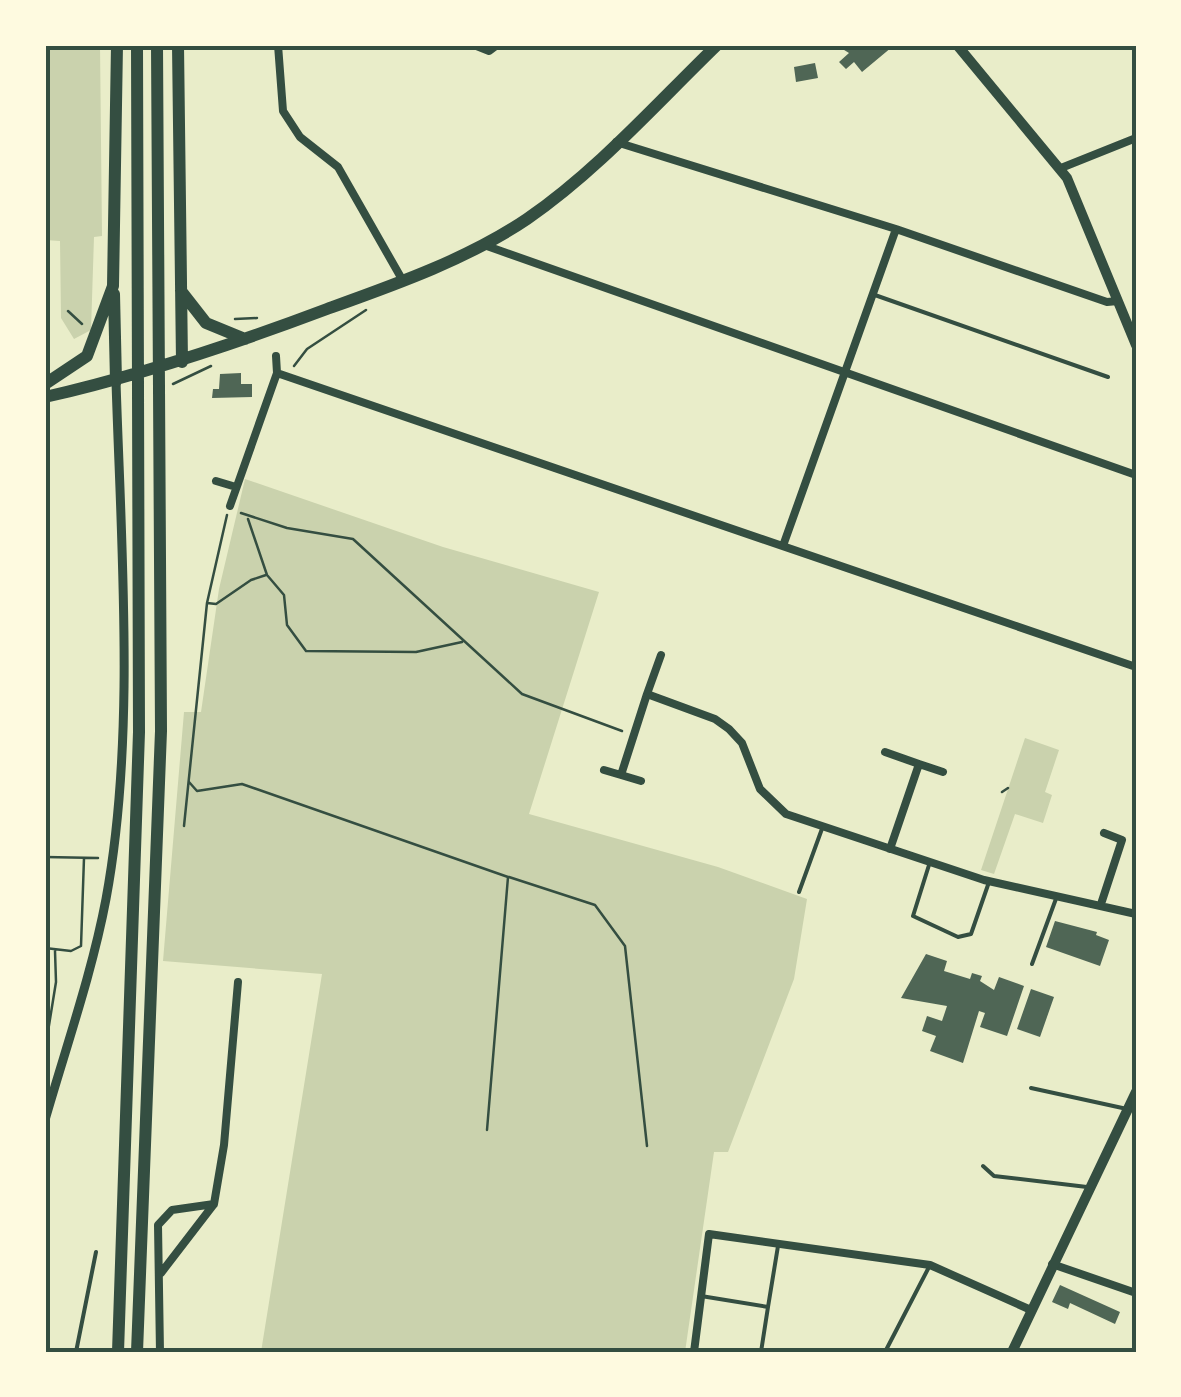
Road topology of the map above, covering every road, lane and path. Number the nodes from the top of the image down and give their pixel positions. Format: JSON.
{"nodes":[{"id":1,"x":117,"y":45,"type":"edge"},
{"id":2,"x":137,"y":45,"type":"edge"},
{"id":3,"x":157,"y":45,"type":"edge"},
{"id":4,"x":178,"y":45,"type":"edge"},
{"id":5,"x":278,"y":45,"type":"edge"},
{"id":6,"x":474,"y":45,"type":"edge"},
{"id":7,"x":497,"y":45,"type":"edge"},
{"id":8,"x":717,"y":45,"type":"edge"},
{"id":9,"x":958,"y":45,"type":"edge"},
{"id":10,"x":1136,"y":138,"type":"edge"},
{"id":11,"x":616,"y":142,"type":"junction"},
{"id":12,"x":1061,"y":168,"type":"junction"},
{"id":13,"x":896,"y":228,"type":"junction"},
{"id":14,"x":480,"y":243,"type":"junction"},
{"id":15,"x":403,"y":281,"type":"junction"},
{"id":16,"x":113,"y":286,"type":"junction"},
{"id":17,"x":180,"y":289,"type":"junction"},
{"id":18,"x":872,"y":294,"type":"junction"},
{"id":19,"x":1118,"y":302,"type":"junction"},
{"id":20,"x":373,"y":304,"type":"dead end"},
{"id":21,"x":68,"y":311,"type":"dead end"},
{"id":22,"x":87,"y":328,"type":"dead end"},
{"id":23,"x":246,"y":339,"type":"junction"},
{"id":24,"x":1136,"y":346,"type":"edge"},
{"id":25,"x":276,"y":356,"type":"dead end"},
{"id":26,"x":182,"y":362,"type":"junction"},
{"id":27,"x":278,"y":374,"type":"junction"},
{"id":28,"x":844,"y":374,"type":"junction"},
{"id":29,"x":291,"y":377,"type":"junction"},
{"id":30,"x":1108,"y":377,"type":"dead end"},
{"id":31,"x":116,"y":381,"type":"junction"},
{"id":32,"x":45,"y":384,"type":"edge"},
{"id":33,"x":45,"y":396,"type":"edge"},
{"id":34,"x":1136,"y":476,"type":"edge"},
{"id":35,"x":216,"y":481,"type":"dead end"},
{"id":36,"x":236,"y":487,"type":"junction"},
{"id":37,"x":230,"y":506,"type":"junction"},
{"id":38,"x":246,"y":515,"type":"junction"},
{"id":39,"x":784,"y":543,"type":"junction"},
{"id":40,"x":268,"y":575,"type":"junction"},
{"id":41,"x":207,"y":602,"type":"junction"},
{"id":42,"x":463,"y":641,"type":"junction"},
{"id":43,"x":661,"y":654,"type":"dead end"},
{"id":44,"x":1136,"y":666,"type":"edge"},
{"id":45,"x":647,"y":694,"type":"junction"},
{"id":46,"x":633,"y":735,"type":"junction"},
{"id":47,"x":885,"y":752,"type":"dead end"},
{"id":48,"x":919,"y":764,"type":"junction"},
{"id":49,"x":604,"y":770,"type":"dead end"},
{"id":50,"x":944,"y":772,"type":"dead end"},
{"id":51,"x":621,"y":775,"type":"junction"},
{"id":52,"x":188,"y":781,"type":"junction"},
{"id":53,"x":641,"y":782,"type":"dead end"},
{"id":54,"x":1008,"y":788,"type":"dead end"},
{"id":55,"x":1002,"y":792,"type":"dead end"},
{"id":56,"x":184,"y":826,"type":"dead end"},
{"id":57,"x":823,"y":826,"type":"junction"},
{"id":58,"x":1104,"y":833,"type":"dead end"},
{"id":59,"x":1122,"y":840,"type":"junction"},
{"id":60,"x":1136,"y":844,"type":"edge"},
{"id":61,"x":890,"y":848,"type":"junction"},
{"id":62,"x":45,"y":857,"type":"edge"},
{"id":63,"x":84,"y":858,"type":"junction"},
{"id":64,"x":112,"y":858,"type":"junction"},
{"id":65,"x":930,"y":862,"type":"junction"},
{"id":66,"x":508,"y":877,"type":"junction"},
{"id":67,"x":990,"y":882,"type":"junction"},
{"id":68,"x":799,"y":892,"type":"dead end"},
{"id":69,"x":1058,"y":896,"type":"junction"},
{"id":70,"x":1100,"y":904,"type":"junction"},
{"id":71,"x":1136,"y":914,"type":"edge"},
{"id":72,"x":45,"y":948,"type":"edge"},
{"id":73,"x":55,"y":950,"type":"junction"},
{"id":74,"x":1032,"y":964,"type":"dead end"},
{"id":75,"x":238,"y":982,"type":"dead end"},
{"id":76,"x":45,"y":1050,"type":"edge"},
{"id":77,"x":1030,"y":1088,"type":"dead end"},
{"id":78,"x":1132,"y":1102,"type":"edge"},
{"id":79,"x":45,"y":1120,"type":"edge"},
{"id":80,"x":487,"y":1130,"type":"dead end"},
{"id":81,"x":647,"y":1146,"type":"dead end"},
{"id":82,"x":983,"y":1166,"type":"dead end"},
{"id":83,"x":1088,"y":1187,"type":"junction"},
{"id":84,"x":214,"y":1204,"type":"junction"},
{"id":85,"x":778,"y":1246,"type":"junction"},
{"id":86,"x":96,"y":1252,"type":"dead end"},
{"id":87,"x":1052,"y":1264,"type":"junction"},
{"id":88,"x":930,"y":1265,"type":"junction"},
{"id":89,"x":161,"y":1273,"type":"junction"},
{"id":90,"x":1136,"y":1294,"type":"edge"},
{"id":91,"x":701,"y":1296,"type":"junction"},
{"id":92,"x":768,"y":1307,"type":"junction"},
{"id":93,"x":1031,"y":1310,"type":"junction"},
{"id":94,"x":76,"y":1352,"type":"edge"},
{"id":95,"x":118,"y":1352,"type":"edge"},
{"id":96,"x":137,"y":1352,"type":"edge"},
{"id":97,"x":160,"y":1352,"type":"edge"},
{"id":98,"x":694,"y":1352,"type":"edge"},
{"id":99,"x":762,"y":1352,"type":"edge"},
{"id":100,"x":885,"y":1352,"type":"edge"},
{"id":101,"x":1012,"y":1352,"type":"edge"}],
"edges":[{"from":1,"to":16,"type":"highway"},
{"from":2,"to":95,"type":"highway"},
{"from":3,"to":96,"type":"highway"},
{"from":4,"to":17,"type":"highway"},
{"from":5,"to":15,"type":"street"},
{"from":6,"to":7,"type":"street"},
{"from":8,"to":11,"type":"highway"},
{"from":9,"to":12,"type":"main road"},
{"from":10,"to":12,"type":"street"},
{"from":11,"to":13,"type":"street"},
{"from":11,"to":14,"type":"highway"},
{"from":12,"to":19,"type":"main road"},
{"from":13,"to":18,"type":"street"},
{"from":13,"to":19,"type":"street"},
{"from":14,"to":15,"type":"highway"},
{"from":14,"to":28,"type":"street"},
{"from":15,"to":23,"type":"highway"},
{"from":16,"to":31,"type":"highway"},
{"from":16,"to":32,"type":"highway"},
{"from":17,"to":23,"type":"highway"},
{"from":17,"to":26,"type":"highway"},
{"from":18,"to":28,"type":"street"},
{"from":18,"to":30,"type":"lane"},
{"from":19,"to":24,"type":"main road"},
{"from":20,"to":29,"type":"path"},
{"from":21,"to":22,"type":"path"},
{"from":23,"to":26,"type":"highway"},
{"from":25,"to":27,"type":"street"},
{"from":26,"to":31,"type":"highway"},
{"from":27,"to":29,"type":"street"},
{"from":27,"to":36,"type":"street"},
{"from":28,"to":34,"type":"street"},
{"from":28,"to":39,"type":"street"},
{"from":29,"to":39,"type":"street"},
{"from":31,"to":33,"type":"highway"},
{"from":31,"to":64,"type":"street"},
{"from":35,"to":36,"type":"street"},
{"from":36,"to":37,"type":"street"},
{"from":37,"to":38,"type":"path"},
{"from":37,"to":41,"type":"path"},
{"from":38,"to":40,"type":"path"},
{"from":38,"to":42,"type":"path"},
{"from":39,"to":44,"type":"street"},
{"from":40,"to":41,"type":"path"},
{"from":40,"to":42,"type":"path"},
{"from":41,"to":52,"type":"path"},
{"from":42,"to":46,"type":"path"},
{"from":43,"to":45,"type":"street"},
{"from":45,"to":46,"type":"street"},
{"from":45,"to":57,"type":"street"},
{"from":46,"to":51,"type":"street"},
{"from":47,"to":48,"type":"street"},
{"from":48,"to":50,"type":"street"},
{"from":48,"to":61,"type":"street"},
{"from":49,"to":51,"type":"street"},
{"from":51,"to":53,"type":"street"},
{"from":52,"to":56,"type":"path"},
{"from":52,"to":66,"type":"path"},
{"from":54,"to":55,"type":"path"},
{"from":57,"to":61,"type":"street"},
{"from":57,"to":68,"type":"lane"},
{"from":58,"to":59,"type":"street"},
{"from":59,"to":60,"type":"street"},
{"from":59,"to":70,"type":"street"},
{"from":61,"to":65,"type":"street"},
{"from":62,"to":63,"type":"path"},
{"from":63,"to":64,"type":"path"},
{"from":63,"to":73,"type":"path"},
{"from":64,"to":79,"type":"street"},
{"from":65,"to":67,"type":"street"},
{"from":65,"to":67,"type":"lane"},
{"from":66,"to":80,"type":"path"},
{"from":66,"to":81,"type":"path"},
{"from":67,"to":69,"type":"street"},
{"from":69,"to":70,"type":"street"},
{"from":69,"to":74,"type":"lane"},
{"from":70,"to":71,"type":"street"},
{"from":72,"to":73,"type":"path"},
{"from":73,"to":76,"type":"path"},
{"from":75,"to":84,"type":"street"},
{"from":77,"to":78,"type":"lane"},
{"from":78,"to":83,"type":"main road"},
{"from":82,"to":83,"type":"lane"},
{"from":83,"to":87,"type":"main road"},
{"from":84,"to":89,"type":"street"},
{"from":84,"to":89,"type":"street"},
{"from":85,"to":88,"type":"street"},
{"from":85,"to":91,"type":"street"},
{"from":85,"to":92,"type":"lane"},
{"from":86,"to":94,"type":"lane"},
{"from":87,"to":90,"type":"street"},
{"from":87,"to":93,"type":"main road"},
{"from":88,"to":93,"type":"street"},
{"from":88,"to":100,"type":"lane"},
{"from":89,"to":97,"type":"street"},
{"from":91,"to":92,"type":"lane"},
{"from":91,"to":98,"type":"street"},
{"from":92,"to":99,"type":"lane"},
{"from":93,"to":101,"type":"main road"}]}
